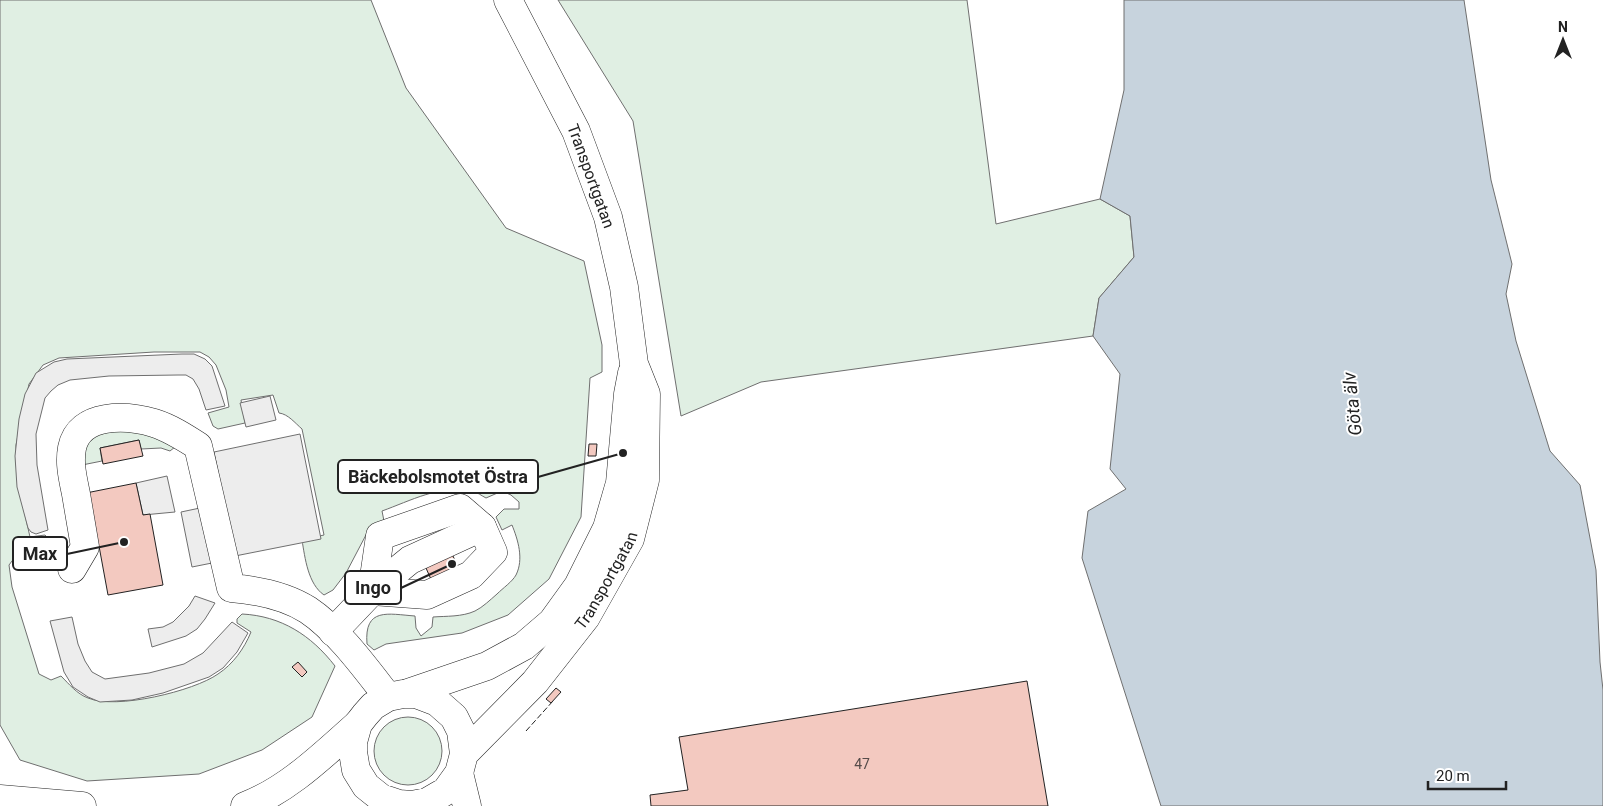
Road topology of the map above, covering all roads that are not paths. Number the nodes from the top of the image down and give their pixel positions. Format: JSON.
{"nodes":[{"id":1,"x":508,"y":0,"type":"edge"},
{"id":2,"x":634,"y":364,"type":"junction"},
{"id":3,"x":72,"y":569,"type":"dead end"},
{"id":4,"x":372,"y":592,"type":"junction"},
{"id":5,"x":333,"y":632,"type":"junction"},
{"id":6,"x":398,"y":695,"type":"junction"},
{"id":7,"x":358,"y":724,"type":"junction"},
{"id":8,"x":462,"y":764,"type":"junction"},
{"id":9,"x":0,"y":799,"type":"edge"},
{"id":10,"x":392,"y":805,"type":"edge"},
{"id":11,"x":82,"y":806,"type":"edge"},
{"id":12,"x":245,"y":806,"type":"edge"},
{"id":13,"x":467,"y":806,"type":"edge"}],
"edges":[{"from":1,"to":2,"type":"street","name":"Transportgatan"},
{"from":2,"to":6,"type":"street","name":"Transportgatan"},
{"from":2,"to":8,"type":"street","name":"Transportgatan"},
{"from":3,"to":5,"type":"street"},
{"from":4,"to":4,"type":"street"},
{"from":4,"to":5,"type":"street"},
{"from":5,"to":6,"type":"street"},
{"from":6,"to":7,"type":"street","name":"Transportgatan"},
{"from":6,"to":8,"type":"street"},
{"from":7,"to":10,"type":"street","name":"Transportgatan"},
{"from":7,"to":12,"type":"street","name":"Transportgatan"},
{"from":8,"to":10,"type":"street","name":"Transportgatan"},
{"from":8,"to":13,"type":"street"},
{"from":9,"to":11,"type":"street"}]}
